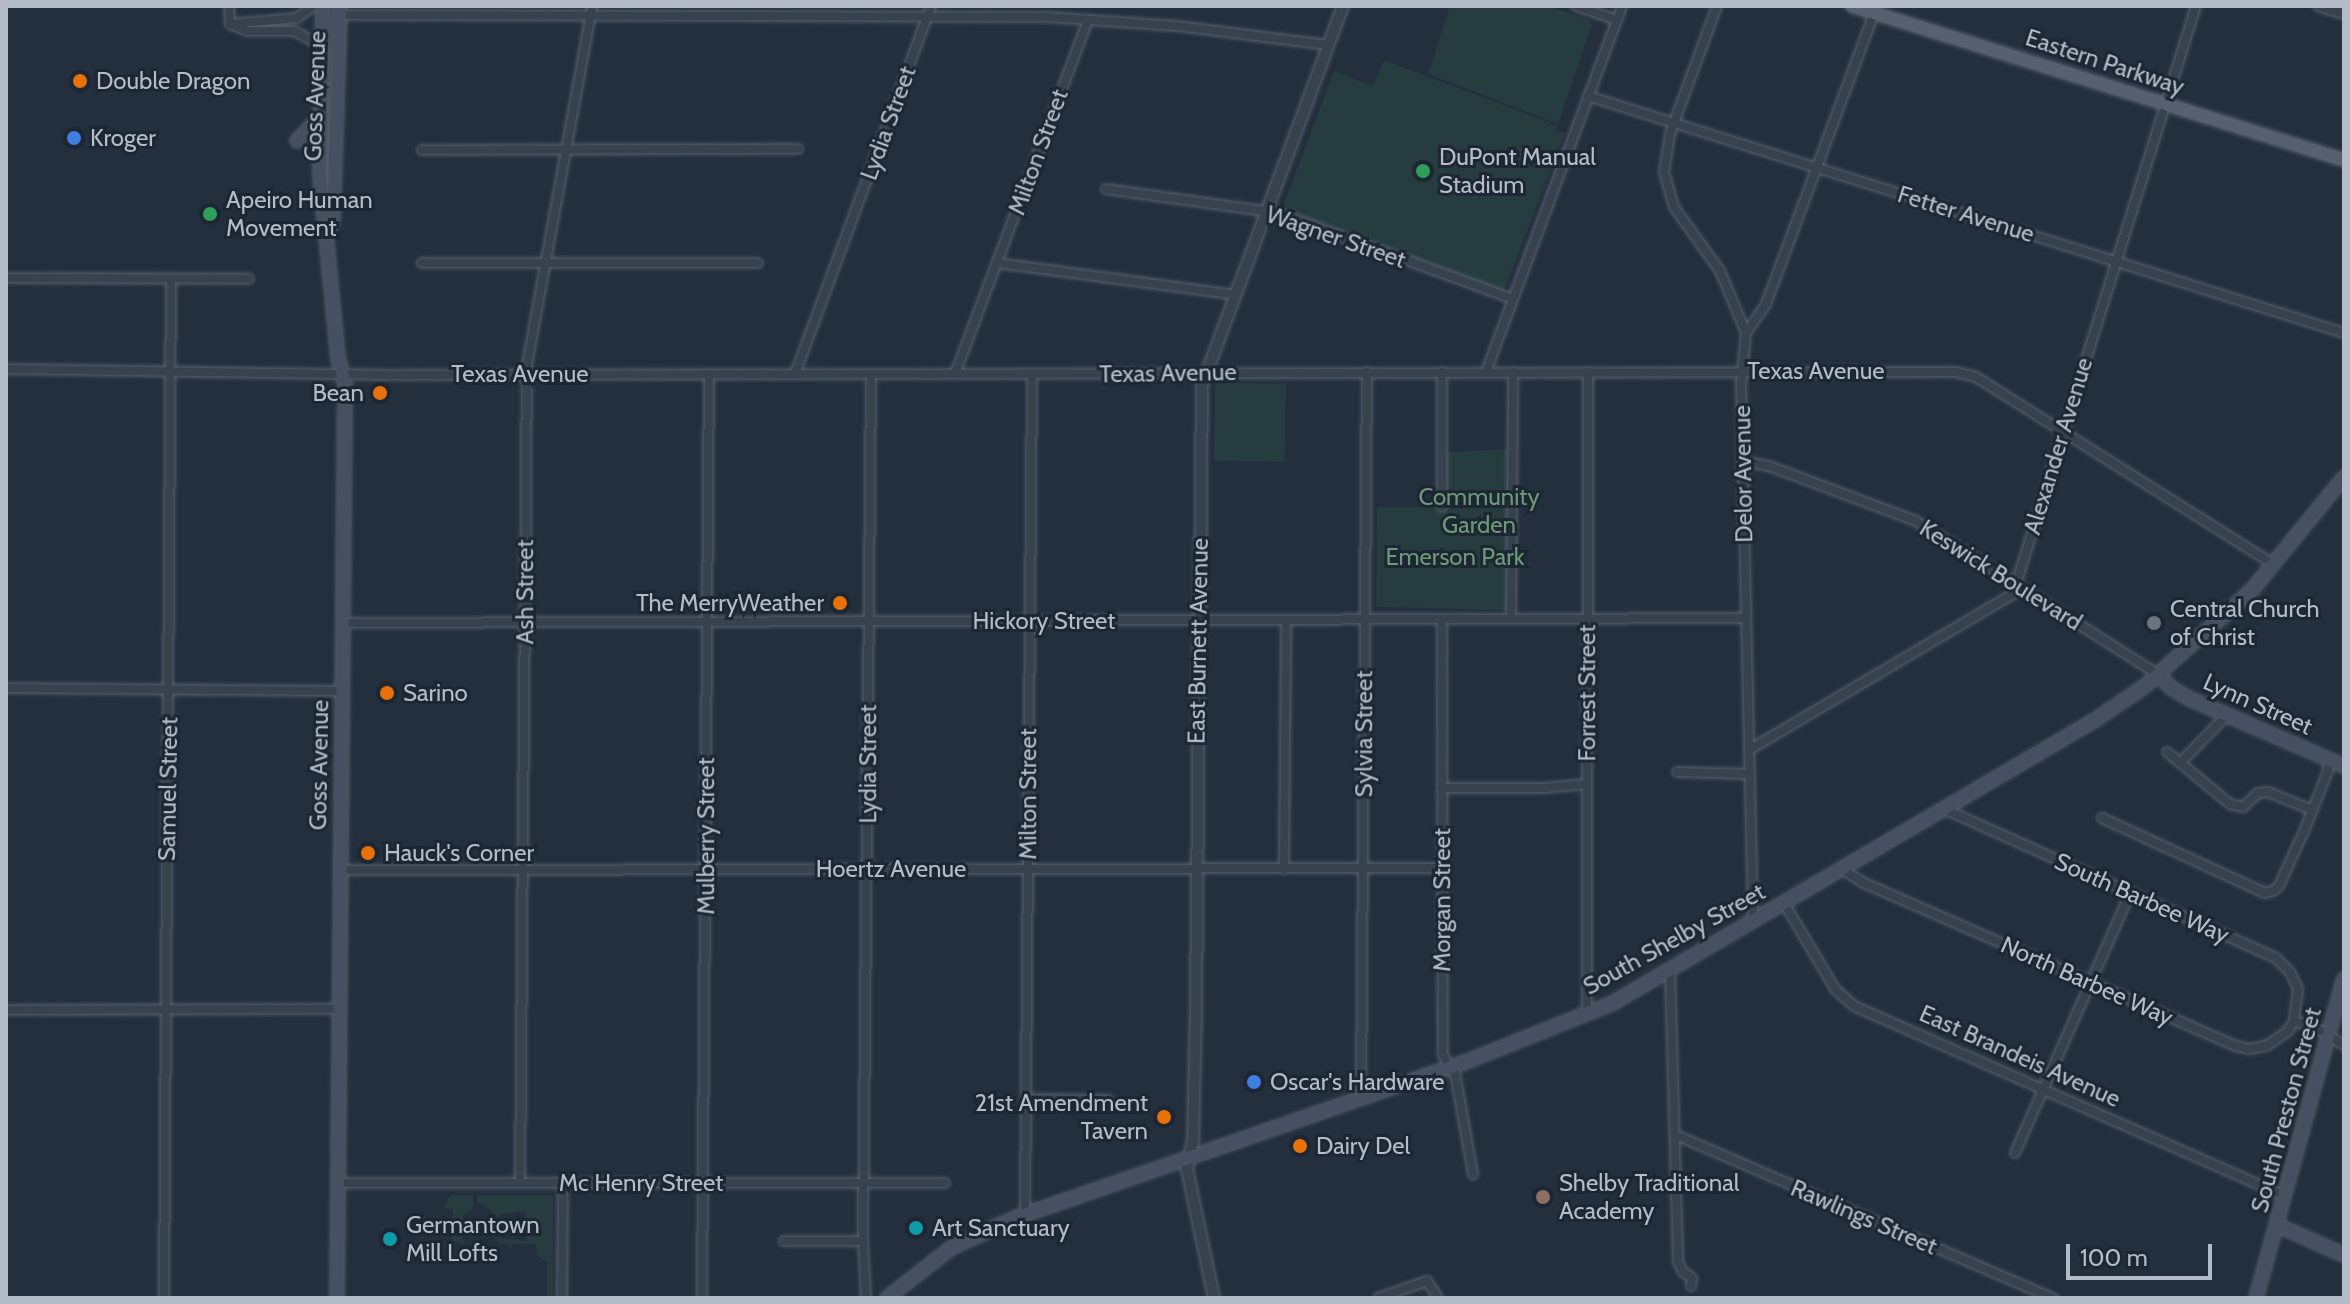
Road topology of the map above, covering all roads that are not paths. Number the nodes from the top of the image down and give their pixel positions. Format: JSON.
{"nodes":[{"id":1,"x":229,"y":6,"type":"edge"},
{"id":2,"x":313,"y":6,"type":"edge"},
{"id":3,"x":323,"y":6,"type":"edge"},
{"id":4,"x":931,"y":6,"type":"edge"},
{"id":5,"x":1343,"y":6,"type":"edge"},
{"id":6,"x":1576,"y":6,"type":"edge"},
{"id":7,"x":1622,"y":6,"type":"edge"},
{"id":8,"x":1717,"y":6,"type":"edge"},
{"id":9,"x":1852,"y":6,"type":"edge"},
{"id":10,"x":2196,"y":6,"type":"edge"},
{"id":11,"x":2318,"y":6,"type":"edge"},
{"id":12,"x":340,"y":10,"type":"edge"},
{"id":13,"x":1876,"y":10,"type":"edge"},
{"id":14,"x":591,"y":11,"type":"edge"},
{"id":15,"x":2344,"y":14,"type":"edge"},
{"id":16,"x":927,"y":16,"type":"junction"},
{"id":17,"x":1088,"y":20,"type":"junction"},
{"id":18,"x":1617,"y":20,"type":"junction"},
{"id":19,"x":230,"y":24,"type":"junction"},
{"id":20,"x":1328,"y":45,"type":"junction"},
{"id":21,"x":322,"y":46,"type":"junction"},
{"id":22,"x":1588,"y":96,"type":"junction"},
{"id":23,"x":2165,"y":105,"type":"junction"},
{"id":24,"x":320,"y":117,"type":"junction"},
{"id":25,"x":1674,"y":123,"type":"junction"},
{"id":26,"x":297,"y":141,"type":"dead end"},
{"id":27,"x":798,"y":149,"type":"dead end"},
{"id":28,"x":422,"y":150,"type":"dead end"},
{"id":29,"x":566,"y":150,"type":"junction"},
{"id":30,"x":2344,"y":160,"type":"edge"},
{"id":31,"x":1817,"y":167,"type":"junction"},
{"id":32,"x":1106,"y":189,"type":"dead end"},
{"id":33,"x":1267,"y":211,"type":"junction"},
{"id":34,"x":328,"y":234,"type":"junction"},
{"id":35,"x":2116,"y":261,"type":"junction"},
{"id":36,"x":546,"y":262,"type":"junction"},
{"id":37,"x":422,"y":263,"type":"dead end"},
{"id":38,"x":758,"y":263,"type":"dead end"},
{"id":39,"x":997,"y":263,"type":"junction"},
{"id":40,"x":6,"y":278,"type":"edge"},
{"id":41,"x":249,"y":279,"type":"dead end"},
{"id":42,"x":171,"y":280,"type":"junction"},
{"id":43,"x":1236,"y":295,"type":"junction"},
{"id":44,"x":1513,"y":299,"type":"junction"},
{"id":45,"x":1746,"y":333,"type":"junction"},
{"id":46,"x":2344,"y":333,"type":"edge"},
{"id":47,"x":6,"y":369,"type":"edge"},
{"id":48,"x":1744,"y":370,"type":"junction"},
{"id":49,"x":172,"y":371,"type":"junction"},
{"id":50,"x":1367,"y":372,"type":"junction"},
{"id":51,"x":1442,"y":372,"type":"junction"},
{"id":52,"x":1486,"y":372,"type":"junction"},
{"id":53,"x":1513,"y":372,"type":"junction"},
{"id":54,"x":1588,"y":372,"type":"junction"},
{"id":55,"x":341,"y":373,"type":"junction"},
{"id":56,"x":1207,"y":373,"type":"junction"},
{"id":57,"x":527,"y":374,"type":"junction"},
{"id":58,"x":709,"y":374,"type":"junction"},
{"id":59,"x":795,"y":374,"type":"junction"},
{"id":60,"x":871,"y":374,"type":"junction"},
{"id":61,"x":955,"y":374,"type":"junction"},
{"id":62,"x":1032,"y":374,"type":"junction"},
{"id":63,"x":2063,"y":430,"type":"junction"},
{"id":64,"x":1744,"y":462,"type":"junction"},
{"id":65,"x":2344,"y":477,"type":"edge"},
{"id":66,"x":1442,"y":507,"type":"dead end"},
{"id":67,"x":2275,"y":565,"type":"junction"},
{"id":68,"x":2016,"y":583,"type":"junction"},
{"id":69,"x":1745,"y":618,"type":"junction"},
{"id":70,"x":1442,"y":619,"type":"junction"},
{"id":71,"x":1511,"y":619,"type":"junction"},
{"id":72,"x":1587,"y":619,"type":"junction"},
{"id":73,"x":1198,"y":620,"type":"junction"},
{"id":74,"x":1286,"y":620,"type":"junction"},
{"id":75,"x":1365,"y":620,"type":"junction"},
{"id":76,"x":708,"y":621,"type":"junction"},
{"id":77,"x":869,"y":621,"type":"junction"},
{"id":78,"x":1029,"y":621,"type":"junction"},
{"id":79,"x":525,"y":622,"type":"junction"},
{"id":80,"x":343,"y":623,"type":"junction"},
{"id":81,"x":2159,"y":675,"type":"junction"},
{"id":82,"x":6,"y":688,"type":"edge"},
{"id":83,"x":169,"y":690,"type":"junction"},
{"id":84,"x":342,"y":691,"type":"junction"},
{"id":85,"x":2227,"y":715,"type":"junction"},
{"id":86,"x":1749,"y":750,"type":"junction"},
{"id":87,"x":2167,"y":752,"type":"dead end"},
{"id":88,"x":2329,"y":759,"type":"junction"},
{"id":89,"x":2180,"y":763,"type":"junction"},
{"id":90,"x":2344,"y":766,"type":"edge"},
{"id":91,"x":1677,"y":772,"type":"dead end"},
{"id":92,"x":1748,"y":774,"type":"junction"},
{"id":93,"x":1587,"y":784,"type":"junction"},
{"id":94,"x":1442,"y":788,"type":"junction"},
{"id":95,"x":1944,"y":809,"type":"junction"},
{"id":96,"x":2312,"y":810,"type":"junction"},
{"id":97,"x":2102,"y":818,"type":"dead end"},
{"id":98,"x":1363,"y":868,"type":"junction"},
{"id":99,"x":1442,"y":868,"type":"junction"},
{"id":100,"x":1027,"y":869,"type":"junction"},
{"id":101,"x":1196,"y":869,"type":"junction"},
{"id":102,"x":1284,"y":869,"type":"junction"},
{"id":103,"x":1842,"y":869,"type":"junction"},
{"id":104,"x":340,"y":870,"type":"junction"},
{"id":105,"x":523,"y":870,"type":"junction"},
{"id":106,"x":706,"y":870,"type":"junction"},
{"id":107,"x":867,"y":870,"type":"junction"},
{"id":108,"x":2130,"y":893,"type":"junction"},
{"id":109,"x":1784,"y":903,"type":"junction"},
{"id":110,"x":1753,"y":920,"type":"junction"},
{"id":111,"x":1670,"y":970,"type":"junction"},
{"id":112,"x":2344,"y":979,"type":"edge"},
{"id":113,"x":2090,"y":983,"type":"junction"},
{"id":114,"x":166,"y":1009,"type":"junction"},
{"id":115,"x":339,"y":1009,"type":"junction"},
{"id":116,"x":6,"y":1010,"type":"edge"},
{"id":117,"x":1587,"y":1014,"type":"junction"},
{"id":118,"x":2294,"y":1021,"type":"junction"},
{"id":119,"x":2328,"y":1036,"type":"junction"},
{"id":120,"x":2344,"y":1045,"type":"edge"},
{"id":121,"x":1449,"y":1068,"type":"junction"},
{"id":122,"x":2045,"y":1091,"type":"junction"},
{"id":123,"x":1361,"y":1097,"type":"junction"},
{"id":124,"x":1026,"y":1099,"type":"junction"},
{"id":125,"x":1108,"y":1100,"type":"dead end"},
{"id":126,"x":1676,"y":1135,"type":"junction"},
{"id":127,"x":2015,"y":1153,"type":"dead end"},
{"id":128,"x":1190,"y":1156,"type":"junction"},
{"id":129,"x":1473,"y":1174,"type":"dead end"},
{"id":130,"x":864,"y":1181,"type":"junction"},
{"id":131,"x":703,"y":1182,"type":"junction"},
{"id":132,"x":338,"y":1183,"type":"junction"},
{"id":133,"x":520,"y":1183,"type":"junction"},
{"id":134,"x":563,"y":1183,"type":"junction"},
{"id":135,"x":945,"y":1183,"type":"dead end"},
{"id":136,"x":2285,"y":1196,"type":"junction"},
{"id":137,"x":1025,"y":1214,"type":"junction"},
{"id":138,"x":2277,"y":1225,"type":"junction"},
{"id":139,"x":784,"y":1241,"type":"dead end"},
{"id":140,"x":863,"y":1241,"type":"junction"},
{"id":141,"x":2344,"y":1255,"type":"edge"},
{"id":142,"x":1691,"y":1286,"type":"dead end"},
{"id":143,"x":164,"y":1298,"type":"edge"},
{"id":144,"x":337,"y":1298,"type":"edge"},
{"id":145,"x":562,"y":1298,"type":"edge"},
{"id":146,"x":702,"y":1298,"type":"edge"},
{"id":147,"x":866,"y":1298,"type":"edge"},
{"id":148,"x":887,"y":1298,"type":"edge"},
{"id":149,"x":1214,"y":1298,"type":"edge"},
{"id":150,"x":1378,"y":1298,"type":"edge"},
{"id":151,"x":1438,"y":1298,"type":"edge"},
{"id":152,"x":2053,"y":1298,"type":"edge"},
{"id":153,"x":2256,"y":1298,"type":"edge"}],
"edges":[{"from":1,"to":19,"type":"street"},
{"from":2,"to":19,"type":"street"},
{"from":3,"to":21,"type":"main road","name":"Goss Avenue"},
{"from":4,"to":16,"type":"street","name":"Lydia Street"},
{"from":5,"to":20,"type":"street","name":"East Burnett Avenue"},
{"from":6,"to":18,"type":"street"},
{"from":7,"to":18,"type":"street"},
{"from":8,"to":25,"type":"street"},
{"from":9,"to":13,"type":"main road","name":"Eastern Parkway"},
{"from":10,"to":23,"type":"street","name":"Alexander Avenue"},
{"from":11,"to":15,"type":"street"},
{"from":12,"to":14,"type":"street"},
{"from":12,"to":34,"type":"main road","name":"Goss Avenue"},
{"from":13,"to":23,"type":"main road","name":"Eastern Parkway"},
{"from":13,"to":31,"type":"street","name":"Delor Avenue"},
{"from":14,"to":16,"type":"street"},
{"from":14,"to":29,"type":"street","name":"Ash Street"},
{"from":16,"to":17,"type":"street"},
{"from":16,"to":59,"type":"street","name":"Lydia Street"},
{"from":17,"to":20,"type":"street"},
{"from":17,"to":39,"type":"street","name":"Milton Street"},
{"from":18,"to":22,"type":"street"},
{"from":19,"to":21,"type":"street"},
{"from":20,"to":33,"type":"street","name":"East Burnett Avenue"},
{"from":21,"to":24,"type":"main road","name":"Goss Avenue"},
{"from":22,"to":25,"type":"street","name":"Fetter Avenue"},
{"from":22,"to":44,"type":"street"},
{"from":23,"to":30,"type":"main road","name":"Eastern Parkway"},
{"from":23,"to":35,"type":"street","name":"Alexander Avenue"},
{"from":24,"to":26,"type":"main road"},
{"from":24,"to":34,"type":"main road","name":"Goss Avenue"},
{"from":25,"to":31,"type":"street","name":"Fetter Avenue"},
{"from":25,"to":45,"type":"street"},
{"from":27,"to":29,"type":"street"},
{"from":28,"to":29,"type":"street"},
{"from":29,"to":36,"type":"street","name":"Ash Street"},
{"from":31,"to":35,"type":"street","name":"Fetter Avenue"},
{"from":31,"to":45,"type":"street","name":"Delor Avenue"},
{"from":32,"to":33,"type":"street","name":"Wagner Street"},
{"from":33,"to":43,"type":"street","name":"East Burnett Avenue"},
{"from":33,"to":44,"type":"street","name":"Wagner Street"},
{"from":34,"to":55,"type":"main road","name":"Goss Avenue"},
{"from":35,"to":46,"type":"street","name":"Fetter Avenue"},
{"from":35,"to":63,"type":"street","name":"Alexander Avenue"},
{"from":36,"to":37,"type":"street"},
{"from":36,"to":38,"type":"street"},
{"from":36,"to":57,"type":"street","name":"Ash Street"},
{"from":39,"to":43,"type":"street"},
{"from":39,"to":61,"type":"street","name":"Milton Street"},
{"from":40,"to":42,"type":"street"},
{"from":41,"to":42,"type":"street"},
{"from":42,"to":49,"type":"street","name":"Samuel Street"},
{"from":43,"to":56,"type":"street","name":"East Burnett Avenue"},
{"from":44,"to":52,"type":"street"},
{"from":45,"to":48,"type":"street","name":"Delor Avenue"},
{"from":47,"to":49,"type":"street","name":"Texas Avenue"},
{"from":48,"to":54,"type":"street","name":"Texas Avenue"},
{"from":48,"to":63,"type":"street","name":"Texas Avenue"},
{"from":48,"to":64,"type":"street","name":"Delor Avenue"},
{"from":49,"to":55,"type":"street","name":"Texas Avenue"},
{"from":49,"to":83,"type":"street","name":"Samuel Street"},
{"from":50,"to":51,"type":"street","name":"Texas Avenue"},
{"from":50,"to":56,"type":"street","name":"Texas Avenue"},
{"from":50,"to":75,"type":"street","name":"Sylvia Street"},
{"from":51,"to":52,"type":"street","name":"Texas Avenue"},
{"from":51,"to":66,"type":"street"},
{"from":52,"to":53,"type":"street","name":"Texas Avenue"},
{"from":53,"to":54,"type":"street","name":"Texas Avenue"},
{"from":53,"to":71,"type":"street"},
{"from":54,"to":72,"type":"street","name":"Forrest Street"},
{"from":55,"to":57,"type":"street","name":"Texas Avenue"},
{"from":55,"to":80,"type":"main road","name":"Goss Avenue"},
{"from":56,"to":62,"type":"street","name":"Texas Avenue"},
{"from":56,"to":73,"type":"street","name":"East Burnett Avenue"},
{"from":57,"to":58,"type":"street","name":"Texas Avenue"},
{"from":57,"to":79,"type":"street","name":"Ash Street"},
{"from":58,"to":59,"type":"street","name":"Texas Avenue"},
{"from":58,"to":76,"type":"street","name":"Mulberry Street"},
{"from":59,"to":60,"type":"street","name":"Texas Avenue"},
{"from":60,"to":61,"type":"street","name":"Texas Avenue"},
{"from":60,"to":77,"type":"street","name":"Lydia Street"},
{"from":61,"to":62,"type":"street","name":"Texas Avenue"},
{"from":62,"to":78,"type":"street","name":"Milton Street"},
{"from":63,"to":67,"type":"street","name":"Texas Avenue"},
{"from":63,"to":68,"type":"street","name":"Alexander Avenue"},
{"from":64,"to":68,"type":"street","name":"Keswick Boulevard"},
{"from":64,"to":69,"type":"street","name":"Delor Avenue"},
{"from":65,"to":67,"type":"main road","name":"South Shelby Street"},
{"from":67,"to":81,"type":"main road","name":"South Shelby Street"},
{"from":68,"to":81,"type":"street","name":"Keswick Boulevard"},
{"from":68,"to":86,"type":"street","name":"Alexander Avenue"},
{"from":69,"to":72,"type":"street","name":"Hickory Street"},
{"from":69,"to":86,"type":"street","name":"Delor Avenue"},
{"from":70,"to":71,"type":"street","name":"Hickory Street"},
{"from":70,"to":75,"type":"street","name":"Hickory Street"},
{"from":70,"to":94,"type":"street","name":"Morgan Street"},
{"from":71,"to":72,"type":"street","name":"Hickory Street"},
{"from":72,"to":93,"type":"street","name":"Forrest Street"},
{"from":73,"to":74,"type":"street","name":"Hickory Street"},
{"from":73,"to":78,"type":"street","name":"Hickory Street"},
{"from":73,"to":101,"type":"street","name":"East Burnett Avenue"},
{"from":74,"to":75,"type":"street","name":"Hickory Street"},
{"from":74,"to":102,"type":"street"},
{"from":75,"to":98,"type":"street","name":"Sylvia Street"},
{"from":76,"to":77,"type":"street","name":"Hickory Street"},
{"from":76,"to":79,"type":"street","name":"Hickory Street"},
{"from":76,"to":106,"type":"street","name":"Mulberry Street"},
{"from":77,"to":78,"type":"street","name":"Hickory Street"},
{"from":77,"to":107,"type":"street","name":"Lydia Street"},
{"from":78,"to":100,"type":"street","name":"Milton Street"},
{"from":79,"to":80,"type":"street","name":"Hickory Street"},
{"from":79,"to":105,"type":"street","name":"Ash Street"},
{"from":80,"to":84,"type":"main road","name":"Goss Avenue"},
{"from":81,"to":85,"type":"main road","name":"Lynn Street"},
{"from":81,"to":95,"type":"main road","name":"South Shelby Street"},
{"from":82,"to":83,"type":"street"},
{"from":83,"to":84,"type":"street"},
{"from":83,"to":114,"type":"street","name":"Samuel Street"},
{"from":84,"to":104,"type":"main road","name":"Goss Avenue"},
{"from":85,"to":88,"type":"main road","name":"Lynn Street"},
{"from":85,"to":89,"type":"street"},
{"from":86,"to":92,"type":"street","name":"Delor Avenue"},
{"from":87,"to":89,"type":"street"},
{"from":88,"to":90,"type":"main road","name":"Lynn Street"},
{"from":88,"to":96,"type":"street"},
{"from":89,"to":96,"type":"street"},
{"from":91,"to":92,"type":"street"},
{"from":92,"to":110,"type":"street","name":"Delor Avenue"},
{"from":93,"to":94,"type":"street"},
{"from":93,"to":117,"type":"street","name":"Forrest Street"},
{"from":94,"to":99,"type":"street","name":"Morgan Street"},
{"from":95,"to":103,"type":"main road","name":"South Shelby Street"},
{"from":95,"to":108,"type":"street","name":"South Barbee Way"},
{"from":96,"to":97,"type":"street"},
{"from":98,"to":99,"type":"street","name":"Hoertz Avenue"},
{"from":98,"to":102,"type":"street","name":"Hoertz Avenue"},
{"from":98,"to":123,"type":"street","name":"Sylvia Street"},
{"from":99,"to":121,"type":"street","name":"Morgan Street"},
{"from":100,"to":101,"type":"street","name":"Hoertz Avenue"},
{"from":100,"to":107,"type":"street","name":"Hoertz Avenue"},
{"from":100,"to":124,"type":"street","name":"Milton Street"},
{"from":101,"to":102,"type":"street","name":"Hoertz Avenue"},
{"from":101,"to":128,"type":"street","name":"East Burnett Avenue"},
{"from":103,"to":109,"type":"main road","name":"South Shelby Street"},
{"from":103,"to":113,"type":"street","name":"North Barbee Way"},
{"from":104,"to":105,"type":"street","name":"Hoertz Avenue"},
{"from":104,"to":115,"type":"main road","name":"Goss Avenue"},
{"from":105,"to":106,"type":"street","name":"Hoertz Avenue"},
{"from":105,"to":133,"type":"street","name":"Ash Street"},
{"from":106,"to":107,"type":"street","name":"Hoertz Avenue"},
{"from":106,"to":131,"type":"street","name":"Mulberry Street"},
{"from":107,"to":130,"type":"street","name":"Lydia Street"},
{"from":108,"to":113,"type":"street"},
{"from":108,"to":118,"type":"street","name":"South Barbee Way"},
{"from":109,"to":110,"type":"main road","name":"South Shelby Street"},
{"from":109,"to":122,"type":"street","name":"East Brandeis Avenue"},
{"from":110,"to":111,"type":"main road","name":"South Shelby Street"},
{"from":111,"to":117,"type":"main road","name":"South Shelby Street"},
{"from":111,"to":126,"type":"street"},
{"from":112,"to":119,"type":"main road","name":"South Preston Street"},
{"from":113,"to":118,"type":"street","name":"North Barbee Way"},
{"from":113,"to":122,"type":"street"},
{"from":114,"to":115,"type":"street"},
{"from":114,"to":116,"type":"street"},
{"from":114,"to":143,"type":"street","name":"Samuel Street"},
{"from":115,"to":132,"type":"main road","name":"Goss Avenue"},
{"from":117,"to":121,"type":"main road","name":"South Shelby Street"},
{"from":118,"to":119,"type":"street"},
{"from":119,"to":120,"type":"street"},
{"from":119,"to":136,"type":"main road","name":"South Preston Street"},
{"from":121,"to":123,"type":"main road","name":"South Shelby Street"},
{"from":121,"to":129,"type":"street","name":"Morgan Street"},
{"from":122,"to":127,"type":"street"},
{"from":122,"to":136,"type":"street","name":"East Brandeis Avenue"},
{"from":123,"to":128,"type":"main road","name":"South Shelby Street"},
{"from":124,"to":125,"type":"street"},
{"from":124,"to":137,"type":"street","name":"Milton Street"},
{"from":126,"to":142,"type":"street"},
{"from":126,"to":152,"type":"street","name":"Rawlings Street"},
{"from":128,"to":137,"type":"main road","name":"South Shelby Street"},
{"from":128,"to":149,"type":"street","name":"East Burnett Avenue"},
{"from":130,"to":131,"type":"street","name":"Mc Henry Street"},
{"from":130,"to":135,"type":"street","name":"Mc Henry Street"},
{"from":130,"to":140,"type":"street","name":"Lydia Street"},
{"from":131,"to":134,"type":"street","name":"Mc Henry Street"},
{"from":131,"to":146,"type":"street","name":"Mulberry Street"},
{"from":132,"to":133,"type":"street","name":"Mc Henry Street"},
{"from":132,"to":144,"type":"main road","name":"Goss Avenue"},
{"from":133,"to":134,"type":"street","name":"Mc Henry Street"},
{"from":134,"to":145,"type":"street"},
{"from":136,"to":138,"type":"main road","name":"South Preston Street"},
{"from":137,"to":148,"type":"main road","name":"South Shelby Street"},
{"from":138,"to":141,"type":"main road"},
{"from":138,"to":153,"type":"main road","name":"South Preston Street"},
{"from":139,"to":140,"type":"street"},
{"from":140,"to":147,"type":"street","name":"Lydia Street"},
{"from":150,"to":151,"type":"street"}]}
